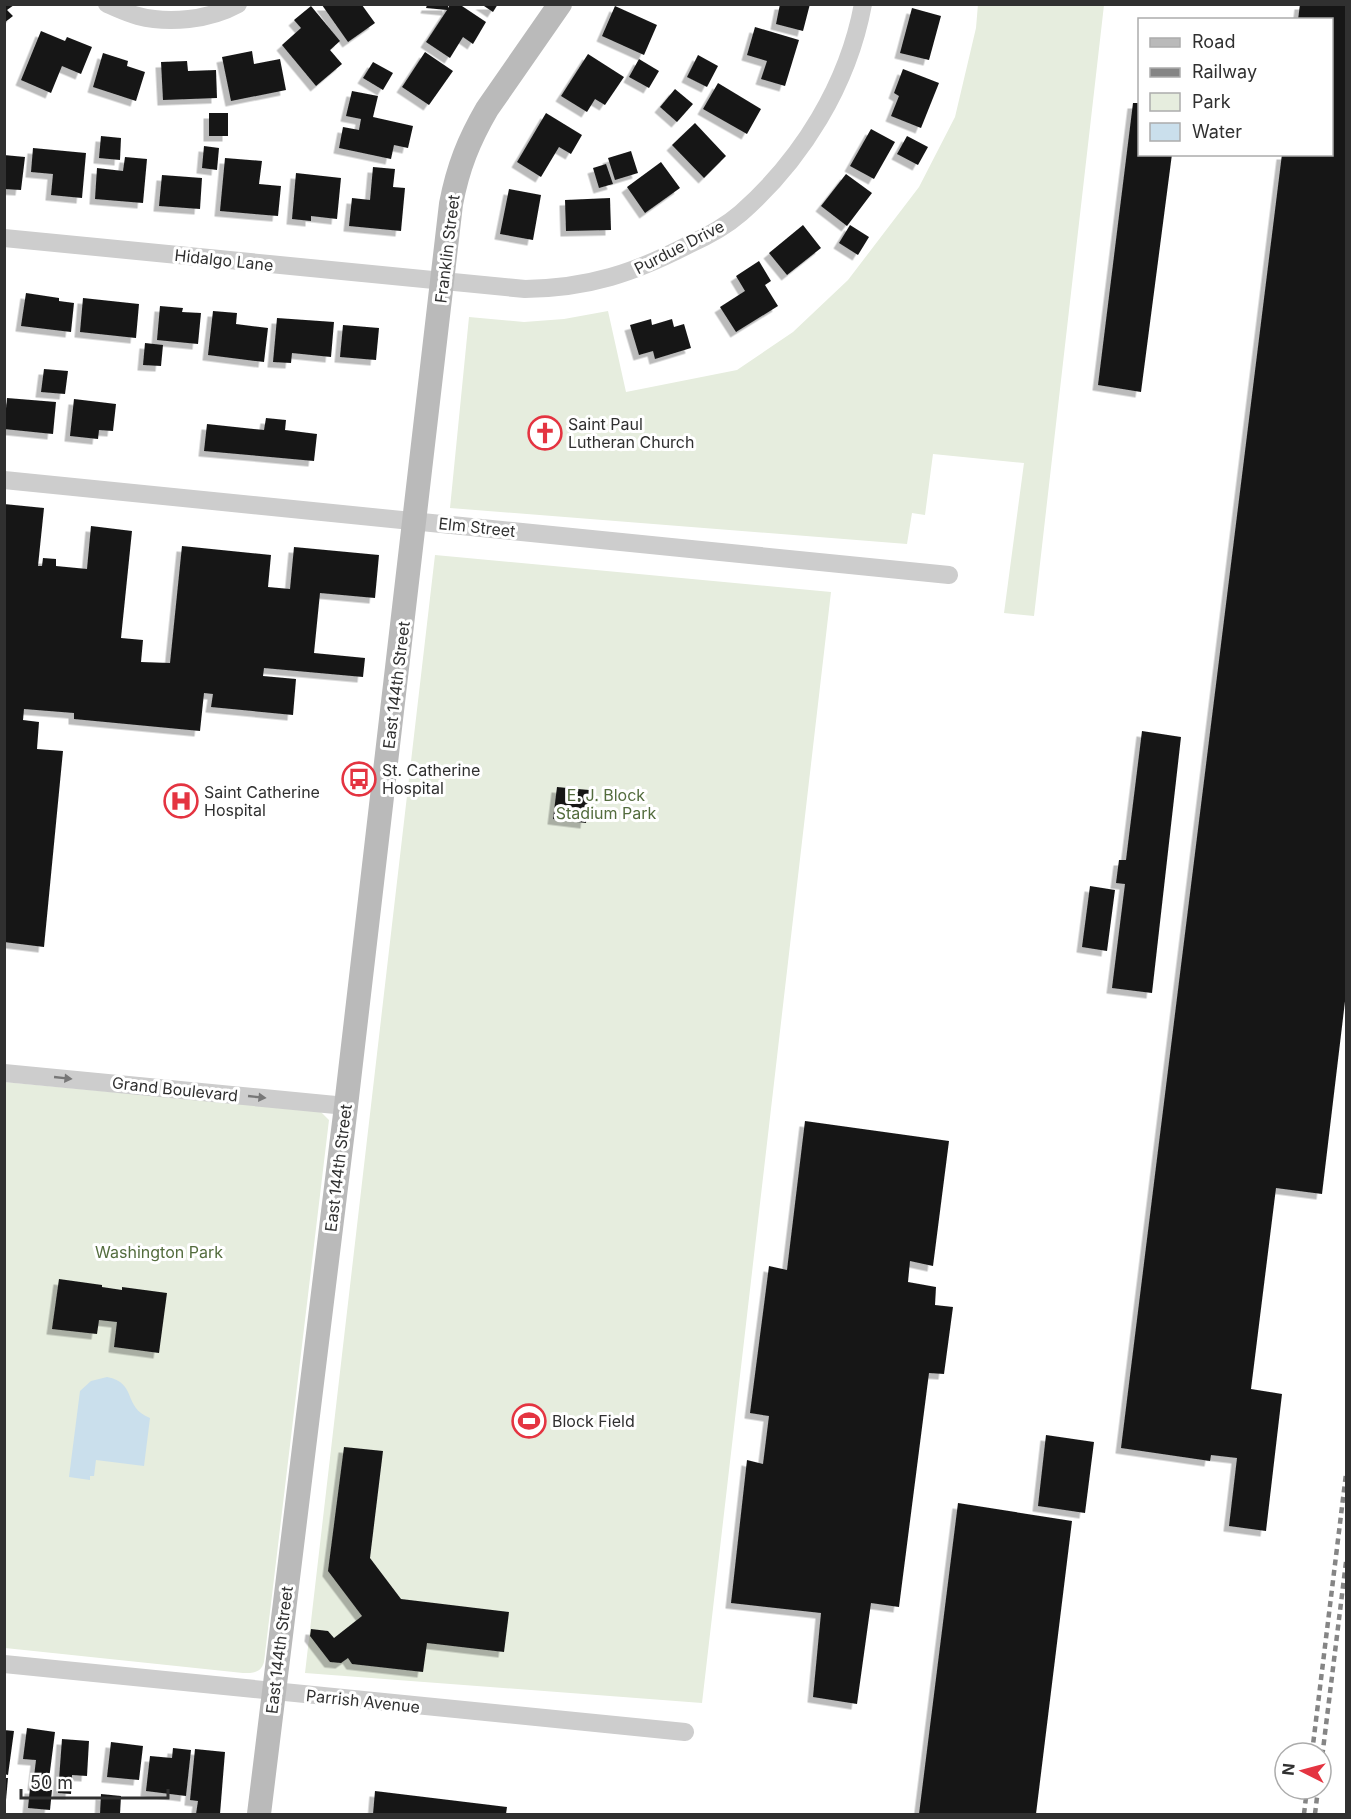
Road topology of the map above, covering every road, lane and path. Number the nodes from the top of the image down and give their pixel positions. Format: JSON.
{"nodes":[{"id":1,"x":107,"y":4,"type":"edge"},
{"id":2,"x":238,"y":4,"type":"edge"},
{"id":3,"x":560,"y":4,"type":"edge"},
{"id":4,"x":863,"y":4,"type":"edge"},
{"id":5,"x":4,"y":238,"type":"edge"},
{"id":6,"x":444,"y":282,"type":"junction"},
{"id":7,"x":4,"y":480,"type":"edge"},
{"id":8,"x":415,"y":521,"type":"junction"},
{"id":9,"x":949,"y":575,"type":"dead end"},
{"id":10,"x":4,"y":1073,"type":"edge"},
{"id":11,"x":346,"y":1106,"type":"junction"},
{"id":12,"x":4,"y":1664,"type":"edge"},
{"id":13,"x":274,"y":1692,"type":"junction"},
{"id":14,"x":685,"y":1732,"type":"dead end"},
{"id":15,"x":259,"y":1815,"type":"edge"}],
"edges":[{"from":1,"to":2,"type":"street"},
{"from":3,"to":6,"type":"street","name":"Franklin Street"},
{"from":4,"to":6,"type":"street","name":"Purdue Drive"},
{"from":5,"to":6,"type":"street","name":"Hidalgo Lane"},
{"from":6,"to":8,"type":"street","name":"Franklin Street"},
{"from":7,"to":8,"type":"street","name":"Elm Street"},
{"from":8,"to":9,"type":"street","name":"Elm Street"},
{"from":8,"to":11,"type":"street","name":"East 144th Street"},
{"from":10,"to":11,"type":"street","name":"Grand Boulevard","one_way":true},
{"from":11,"to":13,"type":"street","name":"East 144th Street"},
{"from":12,"to":13,"type":"street","name":"Parrish Avenue"},
{"from":13,"to":14,"type":"street","name":"Parrish Avenue"},
{"from":13,"to":15,"type":"street","name":"East 144th Street"}]}
